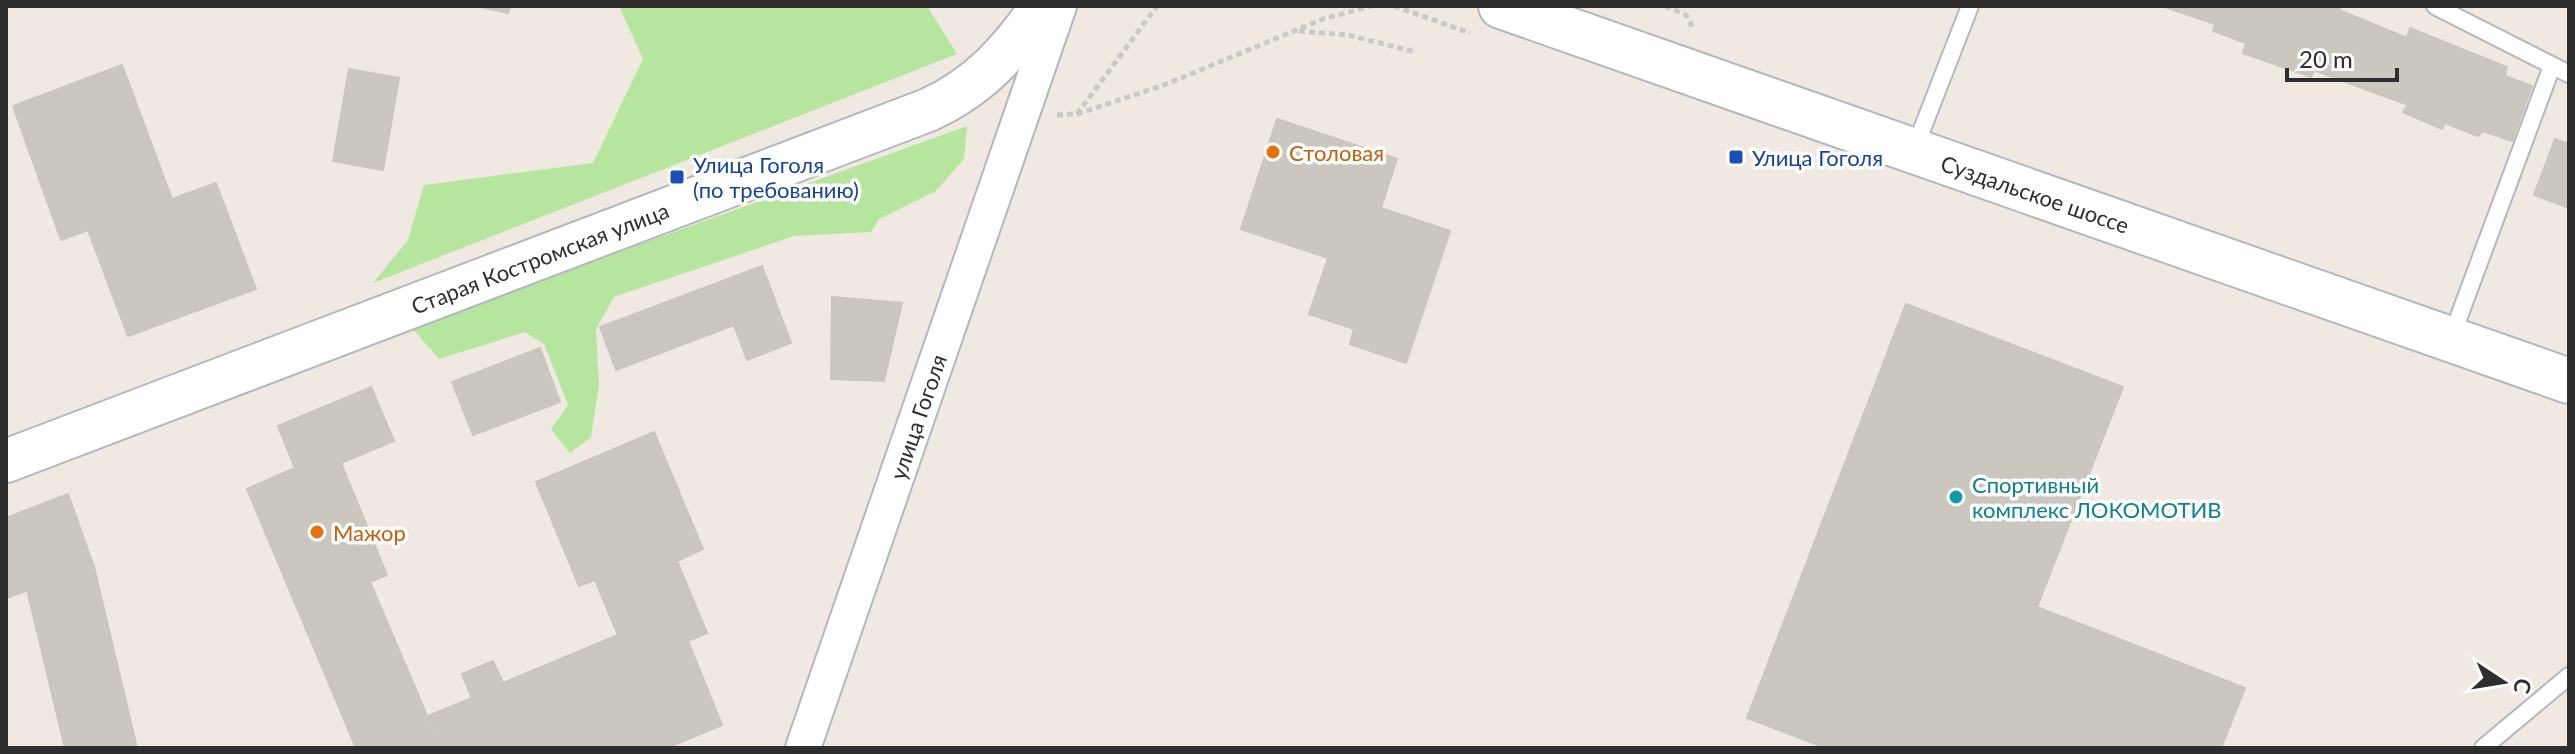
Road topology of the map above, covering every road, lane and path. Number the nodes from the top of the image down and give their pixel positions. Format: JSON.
{"nodes":[{"id":1,"x":1157,"y":6,"type":"edge"},
{"id":2,"x":1371,"y":6,"type":"edge"},
{"id":3,"x":1501,"y":6,"type":"edge"},
{"id":4,"x":1665,"y":6,"type":"edge"},
{"id":5,"x":1970,"y":6,"type":"edge"},
{"id":6,"x":2435,"y":6,"type":"edge"},
{"id":7,"x":1038,"y":11,"type":"edge"},
{"id":8,"x":1294,"y":31,"type":"junction"},
{"id":9,"x":1687,"y":40,"type":"dead end"},
{"id":10,"x":1416,"y":52,"type":"dead end"},
{"id":11,"x":2552,"y":66,"type":"junction"},
{"id":12,"x":2569,"y":74,"type":"edge"},
{"id":13,"x":1038,"y":102,"type":"junction"},
{"id":14,"x":1077,"y":114,"type":"junction"},
{"id":15,"x":1914,"y":151,"type":"junction"},
{"id":16,"x":2450,"y":340,"type":"junction"},
{"id":17,"x":2569,"y":381,"type":"edge"},
{"id":18,"x":6,"y":461,"type":"edge"},
{"id":19,"x":2569,"y":676,"type":"edge"},
{"id":20,"x":803,"y":748,"type":"edge"},
{"id":21,"x":2483,"y":748,"type":"edge"}],
"edges":[{"from":1,"to":14,"type":"path"},
{"from":2,"to":8,"type":"path"},
{"from":3,"to":15,"type":"main road","name":"Суздальское шоссе"},
{"from":4,"to":9,"type":"path"},
{"from":5,"to":15,"type":"lane"},
{"from":6,"to":11,"type":"lane"},
{"from":7,"to":13,"type":"street","name":"улица Гоголя"},
{"from":7,"to":18,"type":"street","name":"Старая Костромская улица"},
{"from":8,"to":10,"type":"path"},
{"from":8,"to":14,"type":"path"},
{"from":11,"to":12,"type":"lane"},
{"from":11,"to":16,"type":"lane"},
{"from":13,"to":14,"type":"path"},
{"from":13,"to":20,"type":"street","name":"улица Гоголя"},
{"from":15,"to":16,"type":"main road","name":"Суздальское шоссе"},
{"from":16,"to":17,"type":"main road","name":"Суздальское шоссе"},
{"from":19,"to":21,"type":"lane"}]}
